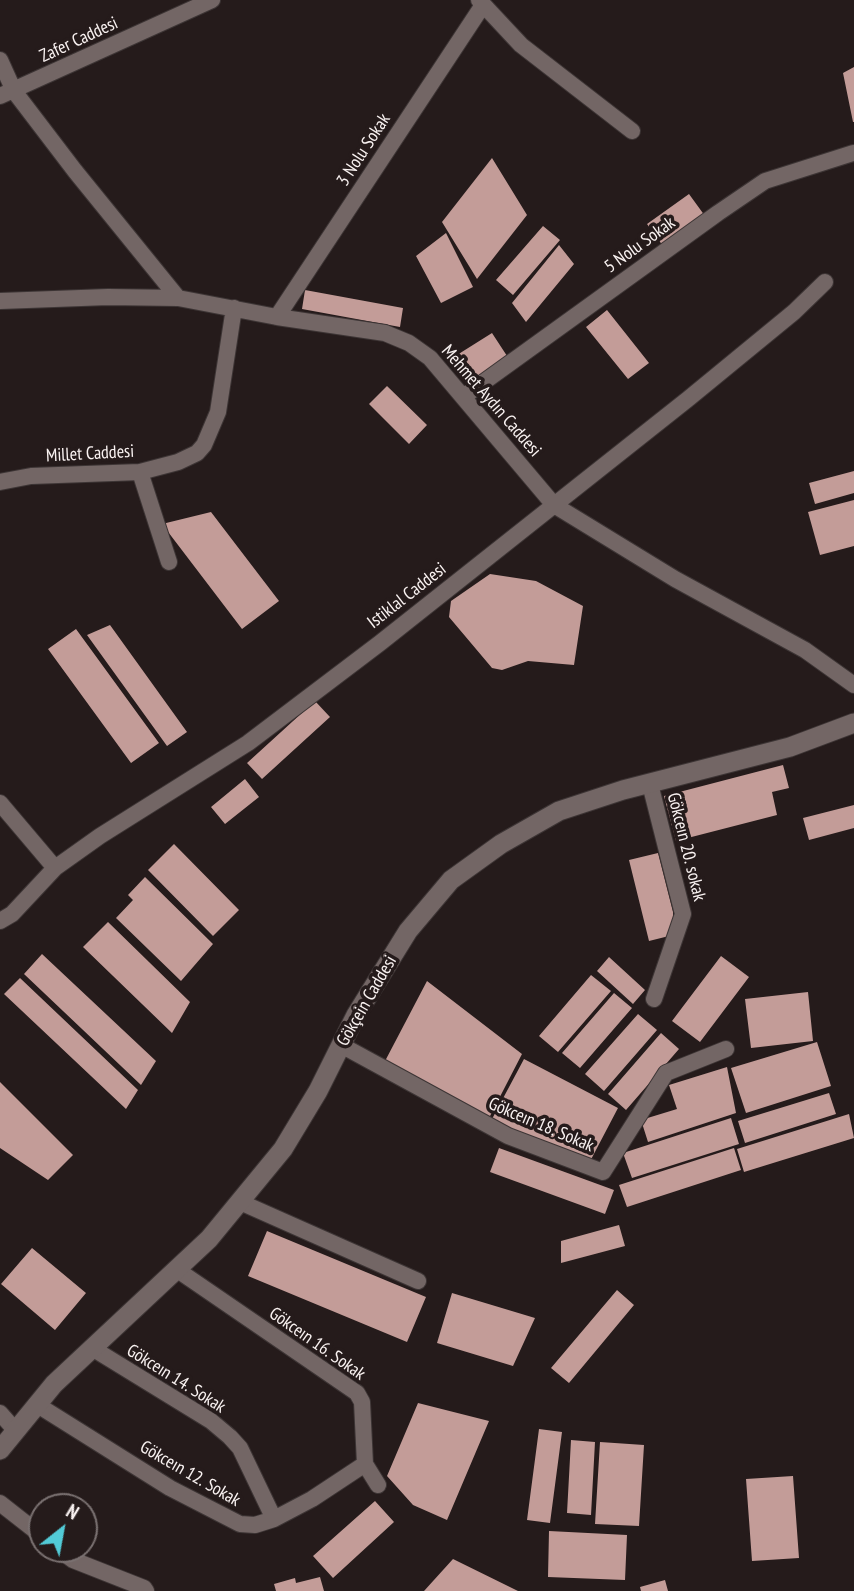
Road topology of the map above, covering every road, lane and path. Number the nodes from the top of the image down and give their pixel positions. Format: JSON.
{"nodes":[{"id":1,"x":212,"y":0,"type":"edge"},
{"id":2,"x":481,"y":3,"type":"edge"},
{"id":3,"x":0,"y":60,"type":"edge"},
{"id":4,"x":7,"y":94,"type":"edge"},
{"id":5,"x":632,"y":131,"type":"dead end"},
{"id":6,"x":853,"y":153,"type":"edge"},
{"id":7,"x":825,"y":282,"type":"dead end"},
{"id":8,"x":178,"y":298,"type":"junction"},
{"id":9,"x":0,"y":301,"type":"edge"},
{"id":10,"x":233,"y":308,"type":"junction"},
{"id":11,"x":277,"y":317,"type":"junction"},
{"id":12,"x":463,"y":397,"type":"junction"},
{"id":13,"x":140,"y":472,"type":"junction"},
{"id":14,"x":0,"y":482,"type":"edge"},
{"id":15,"x":554,"y":505,"type":"junction"},
{"id":16,"x":169,"y":562,"type":"dead end"},
{"id":17,"x":854,"y":685,"type":"edge"},
{"id":18,"x":854,"y":723,"type":"edge"},
{"id":19,"x":650,"y":783,"type":"junction"},
{"id":20,"x":0,"y":803,"type":"edge"},
{"id":21,"x":55,"y":868,"type":"junction"},
{"id":22,"x":0,"y":921,"type":"edge"},
{"id":23,"x":654,"y":999,"type":"dead end"},
{"id":24,"x":341,"y":1045,"type":"junction"},
{"id":25,"x":726,"y":1049,"type":"dead end"},
{"id":26,"x":240,"y":1202,"type":"junction"},
{"id":27,"x":176,"y":1269,"type":"junction"},
{"id":28,"x":418,"y":1281,"type":"dead end"},
{"id":29,"x":92,"y":1348,"type":"junction"},
{"id":30,"x":36,"y":1404,"type":"junction"},
{"id":31,"x":0,"y":1413,"type":"edge"},
{"id":32,"x":15,"y":1430,"type":"junction"},
{"id":33,"x":0,"y":1450,"type":"edge"},
{"id":34,"x":365,"y":1464,"type":"junction"},
{"id":35,"x":377,"y":1485,"type":"dead end"},
{"id":36,"x":0,"y":1503,"type":"edge"},
{"id":37,"x":274,"y":1519,"type":"junction"},
{"id":38,"x":28,"y":1525,"type":"edge"},
{"id":39,"x":80,"y":1563,"type":"edge"},
{"id":40,"x":146,"y":1591,"type":"edge"}],
"edges":[{"from":1,"to":4,"type":"street","name":"Zafer Caddesi"},
{"from":2,"to":5,"type":"street"},
{"from":2,"to":11,"type":"street","name":"3 Nolu Sokak"},
{"from":3,"to":4,"type":"street"},
{"from":4,"to":8,"type":"street"},
{"from":6,"to":12,"type":"street","name":"5 Nolu Sokak"},
{"from":7,"to":15,"type":"street","name":"Istiklal Caddesi"},
{"from":8,"to":9,"type":"street","name":"Mehmet Aydın Caddesi"},
{"from":8,"to":10,"type":"street","name":"Mehmet Aydın Caddesi"},
{"from":10,"to":11,"type":"street","name":"Mehmet Aydın Caddesi"},
{"from":10,"to":13,"type":"street","name":"Millet Caddesi"},
{"from":11,"to":12,"type":"street","name":"Mehmet Aydın Caddesi"},
{"from":12,"to":15,"type":"street","name":"Mehmet Aydın Caddesi"},
{"from":13,"to":14,"type":"street","name":"Millet Caddesi"},
{"from":13,"to":16,"type":"street"},
{"from":15,"to":17,"type":"street","name":"Mehmet Aydın Caddesi"},
{"from":15,"to":21,"type":"street","name":"Istiklal Caddesi"},
{"from":18,"to":19,"type":"street","name":"Gökçein Caddesi"},
{"from":19,"to":23,"type":"street","name":"Gökceın 20. sokak"},
{"from":19,"to":24,"type":"street","name":"Gökçein Caddesi"},
{"from":20,"to":21,"type":"street"},
{"from":21,"to":22,"type":"street","name":"Istiklal Caddesi"},
{"from":24,"to":25,"type":"street","name":"Gökceın 18. Sokak"},
{"from":24,"to":26,"type":"street","name":"Gökçein Caddesi"},
{"from":26,"to":27,"type":"street","name":"Gökçein Caddesi"},
{"from":26,"to":28,"type":"street"},
{"from":27,"to":29,"type":"street","name":"Gökçein Caddesi"},
{"from":27,"to":34,"type":"street","name":"Gökceın 16. Sokak"},
{"from":29,"to":30,"type":"street","name":"Gökçein Caddesi"},
{"from":29,"to":37,"type":"street","name":"Gökceın 14. Sokak"},
{"from":30,"to":32,"type":"street","name":"Gökçein Caddesi"},
{"from":30,"to":37,"type":"street","name":"Gökceın 12. Sokak"},
{"from":31,"to":32,"type":"street"},
{"from":32,"to":33,"type":"street","name":"Gökçein Caddesi"},
{"from":34,"to":35,"type":"street","name":"Gökceın 16. Sokak"},
{"from":34,"to":37,"type":"street","name":"Gökceın 12. Sokak"},
{"from":36,"to":38,"type":"street"},
{"from":39,"to":40,"type":"street"}]}
